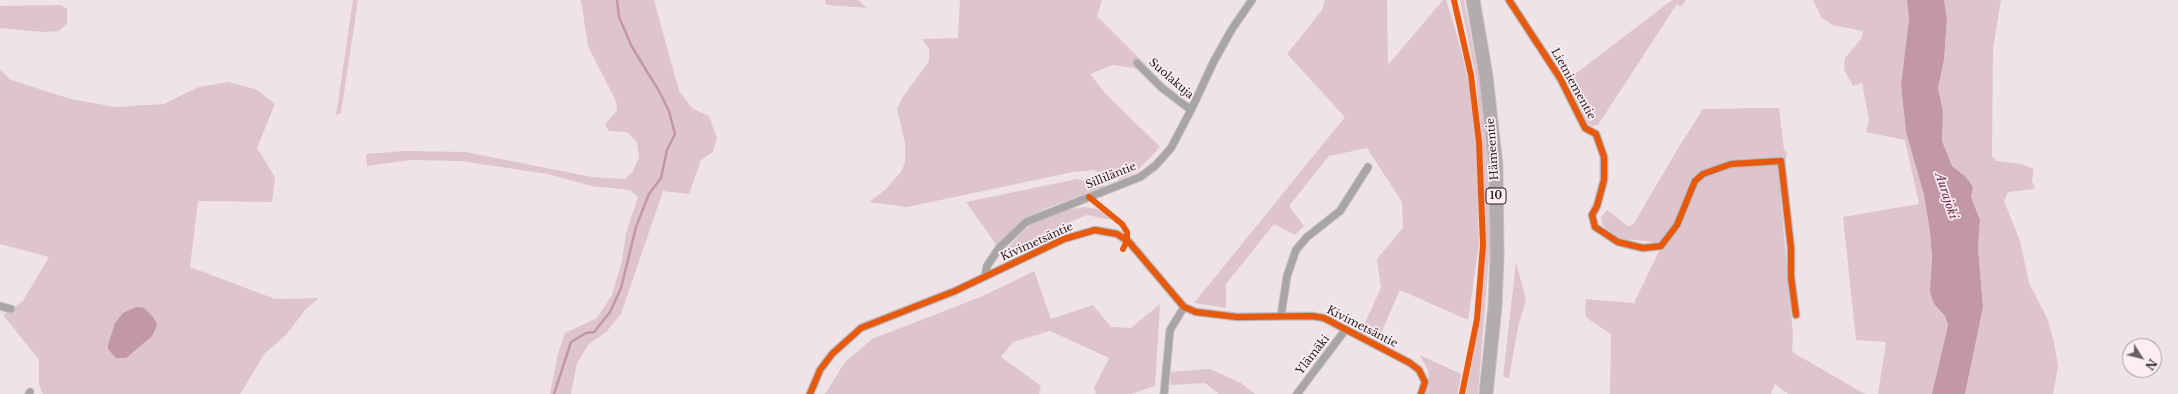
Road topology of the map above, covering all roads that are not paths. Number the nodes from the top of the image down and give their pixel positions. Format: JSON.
{"nodes":[{"id":1,"x":1252,"y":0,"type":"edge"},
{"id":2,"x":1473,"y":0,"type":"edge"},
{"id":3,"x":1509,"y":0,"type":"edge"},
{"id":4,"x":1137,"y":63,"type":"dead end"},
{"id":5,"x":1191,"y":110,"type":"junction"},
{"id":6,"x":1368,"y":167,"type":"dead end"},
{"id":7,"x":985,"y":276,"type":"junction"},
{"id":8,"x":0,"y":306,"type":"edge"},
{"id":9,"x":1184,"y":307,"type":"junction"},
{"id":10,"x":11,"y":309,"type":"dead end"},
{"id":11,"x":1796,"y":315,"type":"dead end"},
{"id":12,"x":1281,"y":316,"type":"junction"},
{"id":13,"x":1346,"y":329,"type":"junction"},
{"id":14,"x":810,"y":394,"type":"edge"},
{"id":15,"x":1164,"y":394,"type":"edge"},
{"id":16,"x":1297,"y":394,"type":"edge"},
{"id":17,"x":1421,"y":394,"type":"edge"},
{"id":18,"x":1486,"y":394,"type":"edge"}],
"edges":[{"from":1,"to":5,"type":"street","name":"Silliläntie"},
{"from":2,"to":18,"type":"highway","name":"Hämeentie","number":"10"},
{"from":3,"to":11,"type":"street","name":"Lietniementie"},
{"from":4,"to":5,"type":"street","name":"Suolakuja"},
{"from":5,"to":7,"type":"street","name":"Silliläntie"},
{"from":6,"to":12,"type":"street"},
{"from":7,"to":9,"type":"street","name":"Kivimetsäntie"},
{"from":7,"to":14,"type":"street","name":"Kivimetsäntie"},
{"from":8,"to":10,"type":"street"},
{"from":9,"to":12,"type":"street","name":"Kivimetsäntie"},
{"from":9,"to":15,"type":"street"},
{"from":12,"to":13,"type":"street","name":"Kivimetsäntie"},
{"from":13,"to":16,"type":"street","name":"Ylämäki"},
{"from":13,"to":17,"type":"street","name":"Kivimetsäntie"}]}
